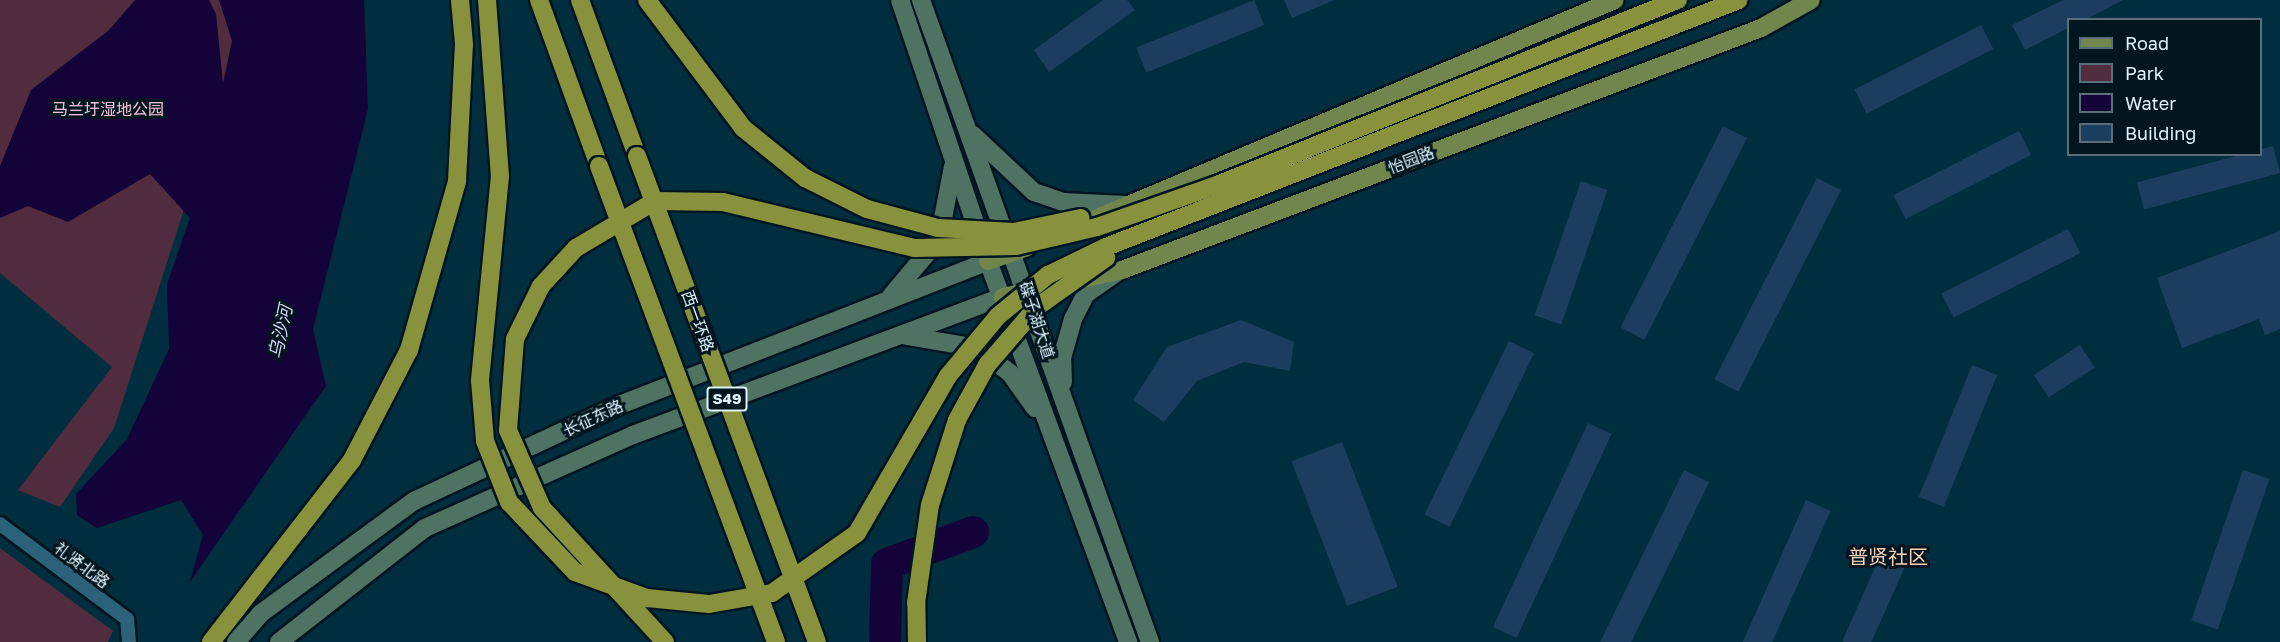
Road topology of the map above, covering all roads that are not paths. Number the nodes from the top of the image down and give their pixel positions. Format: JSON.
{"nodes":[{"id":1,"x":460,"y":0,"type":"edge"},
{"id":2,"x":487,"y":0,"type":"edge"},
{"id":3,"x":538,"y":0,"type":"edge"},
{"id":4,"x":580,"y":0,"type":"edge"},
{"id":5,"x":647,"y":0,"type":"edge"},
{"id":6,"x":900,"y":0,"type":"edge"},
{"id":7,"x":921,"y":0,"type":"edge"},
{"id":8,"x":1615,"y":0,"type":"edge"},
{"id":9,"x":1678,"y":0,"type":"edge"},
{"id":10,"x":1739,"y":0,"type":"edge"},
{"id":11,"x":1811,"y":0,"type":"edge"},
{"id":12,"x":968,"y":129,"type":"junction"},
{"id":13,"x":952,"y":149,"type":"junction"},
{"id":14,"x":1217,"y":184,"type":"junction"},
{"id":15,"x":1126,"y":206,"type":"junction"},
{"id":16,"x":1204,"y":209,"type":"junction"},
{"id":17,"x":1013,"y":253,"type":"junction"},
{"id":18,"x":988,"y":261,"type":"junction"},
{"id":19,"x":1122,"y":270,"type":"junction"},
{"id":20,"x":1028,"y":292,"type":"junction"},
{"id":21,"x":1003,"y":297,"type":"junction"},
{"id":22,"x":886,"y":301,"type":"junction"},
{"id":23,"x":900,"y":336,"type":"junction"},
{"id":24,"x":1064,"y":401,"type":"junction"},
{"id":25,"x":1052,"y":434,"type":"junction"},
{"id":26,"x":0,"y":524,"type":"edge"},
{"id":27,"x":129,"y":642,"type":"edge"},
{"id":28,"x":211,"y":642,"type":"edge"},
{"id":29,"x":236,"y":642,"type":"edge"},
{"id":30,"x":279,"y":642,"type":"edge"},
{"id":31,"x":665,"y":642,"type":"edge"},
{"id":32,"x":776,"y":642,"type":"edge"},
{"id":33,"x":817,"y":642,"type":"edge"},
{"id":34,"x":917,"y":642,"type":"edge"},
{"id":35,"x":1128,"y":642,"type":"edge"},
{"id":36,"x":1150,"y":642,"type":"edge"}],
"edges":[{"from":1,"to":28,"type":"highway"},
{"from":2,"to":16,"type":"highway","bridge":true},
{"from":3,"to":32,"type":"highway","number":"S49","bridge":true},
{"from":4,"to":33,"type":"highway","name":"西一环路","number":"S49","bridge":true},
{"from":5,"to":14,"type":"highway","bridge":true},
{"from":6,"to":13,"type":"main road","name":"碟子湖大道"},
{"from":7,"to":12,"type":"main road","name":"碟子湖大道"},
{"from":8,"to":15,"type":"main road"},
{"from":9,"to":14,"type":"highway","bridge":true},
{"from":10,"to":16,"type":"highway","bridge":true},
{"from":11,"to":19,"type":"main road","name":"怡园路"},
{"from":12,"to":15,"type":"main road"},
{"from":12,"to":17,"type":"main road","name":"碟子湖大道"},
{"from":13,"to":18,"type":"main road","name":"碟子湖大道"},
{"from":13,"to":22,"type":"main road"},
{"from":14,"to":31,"type":"highway","bridge":true},
{"from":15,"to":17,"type":"main road"},
{"from":16,"to":34,"type":"highway","bridge":true},
{"from":17,"to":18,"type":"main road"},
{"from":17,"to":20,"type":"main road","name":"碟子湖大道"},
{"from":18,"to":21,"type":"main road","name":"碟子湖大道"},
{"from":18,"to":22,"type":"main road","name":"长征东路"},
{"from":19,"to":20,"type":"main road","name":"怡园路"},
{"from":19,"to":24,"type":"main road"},
{"from":20,"to":21,"type":"main road","name":"怡园路"},
{"from":20,"to":24,"type":"main road","name":"碟子湖大道"},
{"from":21,"to":23,"type":"main road","name":"长征东路"},
{"from":21,"to":25,"type":"main road","name":"碟子湖大道"},
{"from":22,"to":29,"type":"main road","name":"长征东路"},
{"from":23,"to":25,"type":"main road"},
{"from":23,"to":30,"type":"main road","name":"长征东路"},
{"from":24,"to":36,"type":"main road","name":"碟子湖大道"},
{"from":25,"to":35,"type":"main road","name":"碟子湖大道"},
{"from":26,"to":27,"type":"street","name":"礼贤北路"}]}
